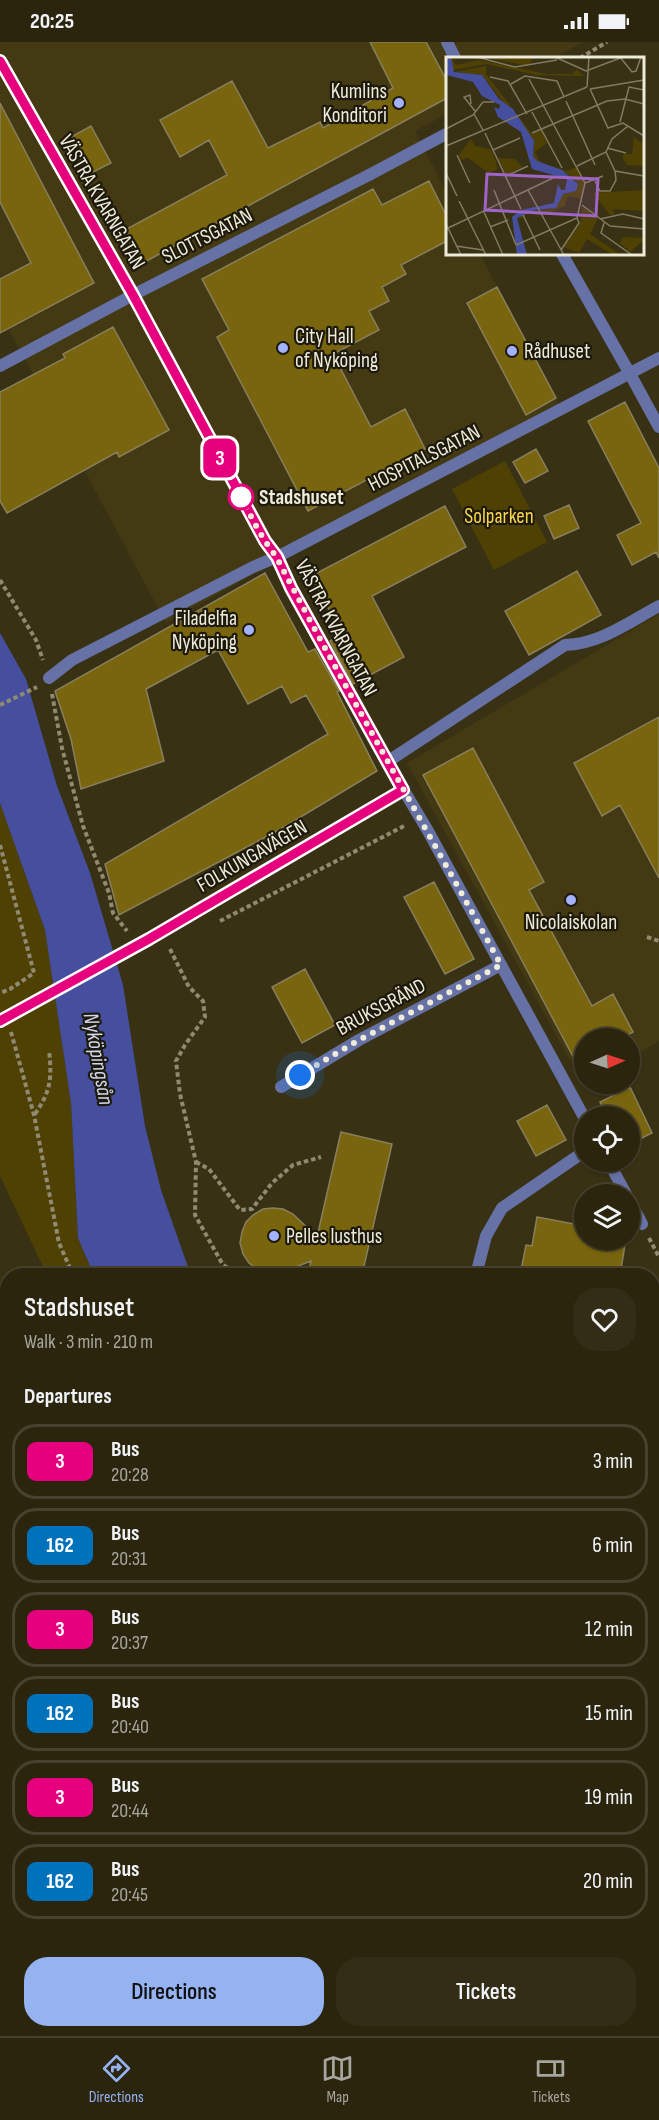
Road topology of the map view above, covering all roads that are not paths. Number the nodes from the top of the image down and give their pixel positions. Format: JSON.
{"nodes":[{"id":1,"x":447,"y":42,"type":"edge"},
{"id":2,"x":454,"y":57,"type":"edge"},
{"id":3,"x":0,"y":61,"type":"edge"},
{"id":4,"x":446,"y":134,"type":"edge"},
{"id":5,"x":563,"y":255,"type":"edge"},
{"id":6,"x":133,"y":295,"type":"junction"},
{"id":7,"x":659,"y":358,"type":"edge"},
{"id":8,"x":0,"y":366,"type":"edge"},
{"id":9,"x":630,"y":374,"type":"junction"},
{"id":10,"x":659,"y":427,"type":"edge"},
{"id":11,"x":277,"y":557,"type":"junction"},
{"id":12,"x":659,"y":606,"type":"edge"},
{"id":13,"x":50,"y":678,"type":"road end"},
{"id":14,"x":387,"y":762,"type":"junction"},
{"id":15,"x":403,"y":790,"type":"junction"},
{"id":16,"x":501,"y":965,"type":"junction"},
{"id":17,"x":3,"y":1019,"type":"edge"},
{"id":18,"x":281,"y":1087,"type":"dead end"},
{"id":19,"x":578,"y":1106,"type":"edge"},
{"id":20,"x":574,"y":1159,"type":"edge"},
{"id":21,"x":640,"y":1220,"type":"edge"},
{"id":22,"x":642,"y":1224,"type":"dead end"},
{"id":23,"x":478,"y":1268,"type":"edge"}],
"edges":[{"from":1,"to":2,"type":"street"},
{"from":3,"to":6,"type":"street","name":"VÄSTRA KVARNGATAN"},
{"from":4,"to":6,"type":"street","name":"SLOTTSGATAN"},
{"from":5,"to":9,"type":"street"},
{"from":6,"to":8,"type":"street","name":"SLOTTSGATAN"},
{"from":6,"to":11,"type":"street","name":"VÄSTRA KVARNGATAN"},
{"from":7,"to":9,"type":"street","name":"HOSPITALSGATAN"},
{"from":9,"to":10,"type":"street"},
{"from":9,"to":11,"type":"street","name":"HOSPITALSGATAN"},
{"from":11,"to":13,"type":"street","name":"HOSPITALSGATAN"},
{"from":11,"to":14,"type":"street","name":"VÄSTRA KVARNGATAN"},
{"from":12,"to":14,"type":"street"},
{"from":14,"to":15,"type":"street","name":"VÄSTRA KVARNGATAN"},
{"from":15,"to":16,"type":"street","name":"VÄSTRA KVARNGATAN"},
{"from":15,"to":17,"type":"street","name":"FOLKUNGAVÄGEN"},
{"from":16,"to":18,"type":"street","name":"BRUKSGRÄND"},
{"from":16,"to":19,"type":"street","name":"VÄSTRA KVARNGATAN"},
{"from":20,"to":23,"type":"street"},
{"from":21,"to":22,"type":"street"}]}
